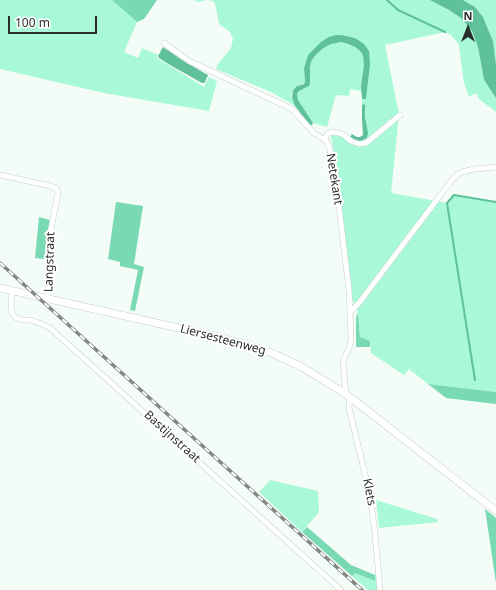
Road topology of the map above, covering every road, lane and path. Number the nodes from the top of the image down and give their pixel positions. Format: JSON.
{"nodes":[{"id":1,"x":164,"y":43,"type":"dead end"},
{"id":2,"x":400,"y":115,"type":"dead end"},
{"id":3,"x":325,"y":140,"type":"junction"},
{"id":4,"x":496,"y":167,"type":"edge"},
{"id":5,"x":0,"y":175,"type":"edge"},
{"id":6,"x":0,"y":288,"type":"edge"},
{"id":7,"x":12,"y":291,"type":"junction"},
{"id":8,"x":48,"y":299,"type":"junction"},
{"id":9,"x":350,"y":312,"type":"junction"},
{"id":10,"x":348,"y":395,"type":"junction"},
{"id":11,"x":496,"y":511,"type":"edge"},
{"id":12,"x":341,"y":590,"type":"edge"},
{"id":13,"x":380,"y":590,"type":"edge"}],
"edges":[{"from":1,"to":3,"type":"street","name":"Netekant"},
{"from":2,"to":3,"type":"street"},
{"from":3,"to":9,"type":"street","name":"Netekant"},
{"from":4,"to":9,"type":"street"},
{"from":5,"to":8,"type":"street","name":"Langstraat"},
{"from":6,"to":7,"type":"street","name":"Liersesteenweg"},
{"from":7,"to":8,"type":"street","name":"Liersesteenweg"},
{"from":7,"to":12,"type":"street","name":"Bastijnstraat"},
{"from":8,"to":10,"type":"street","name":"Liersesteenweg"},
{"from":9,"to":10,"type":"street","name":"Netekant"},
{"from":10,"to":11,"type":"street","name":"Liersesteenweg"},
{"from":10,"to":13,"type":"street","name":"Klets"}]}
